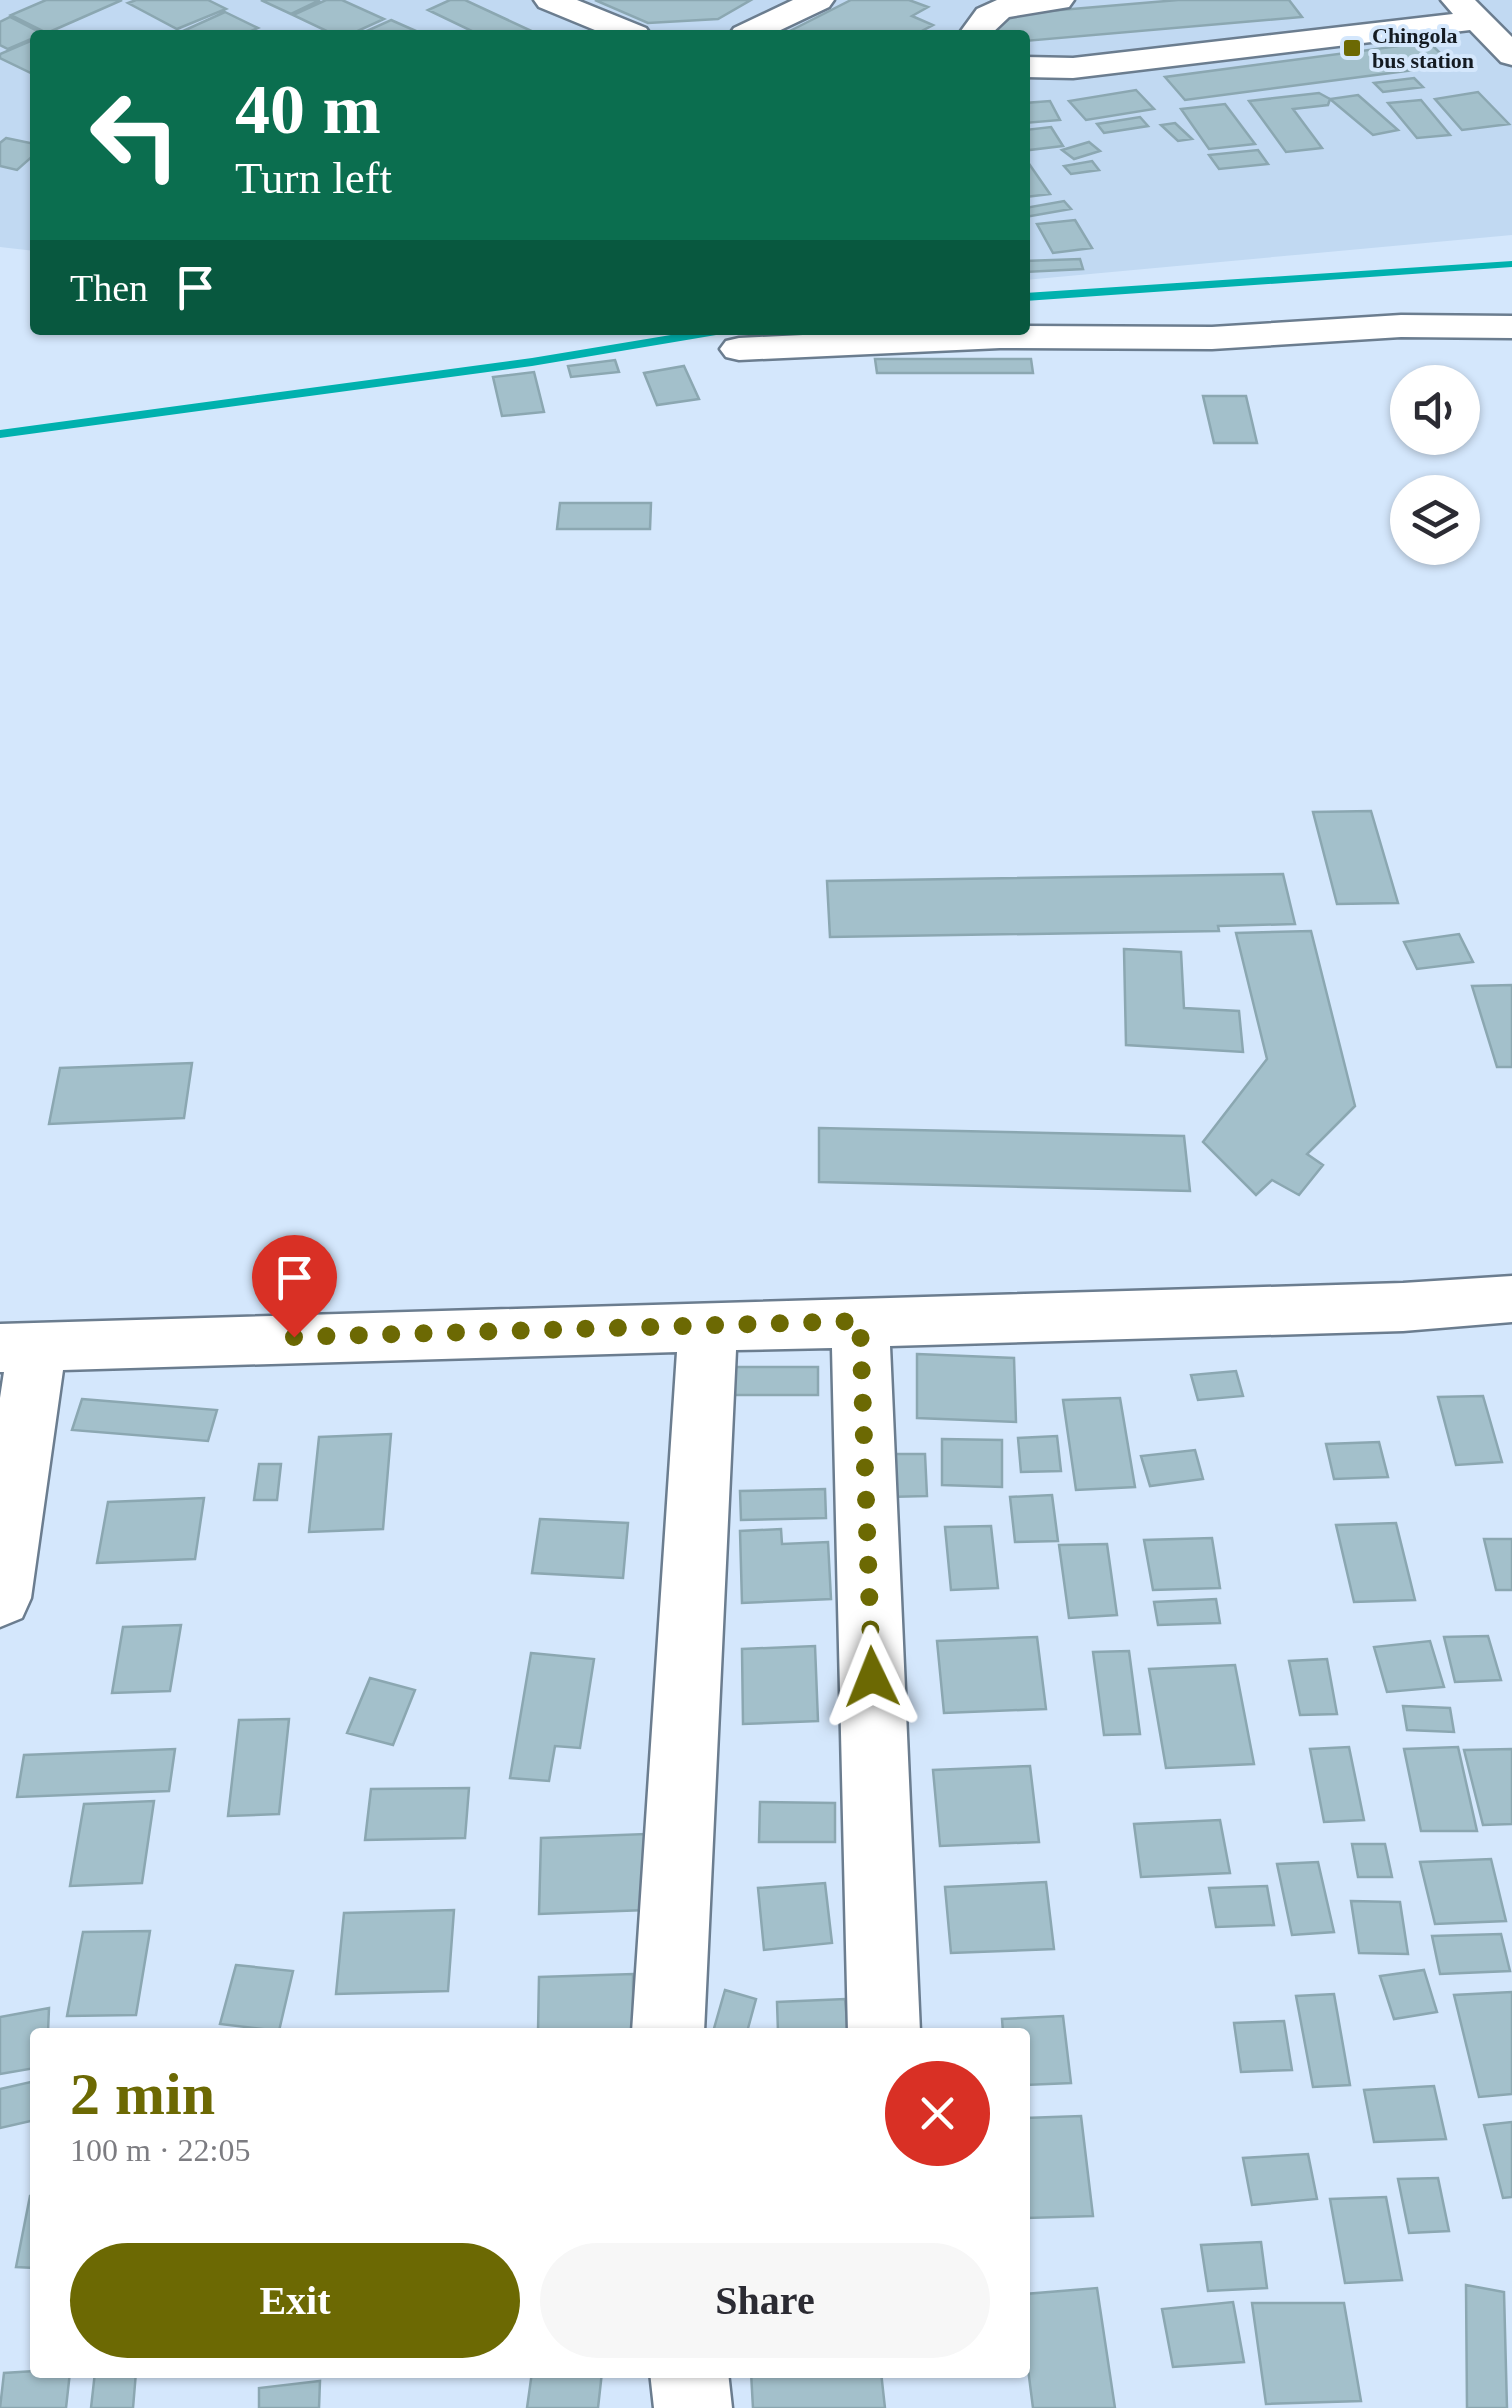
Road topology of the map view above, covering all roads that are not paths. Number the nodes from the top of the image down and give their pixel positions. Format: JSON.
{"nodes":[{"id":1,"x":550,"y":0,"type":"edge"},
{"id":2,"x":818,"y":0,"type":"edge"},
{"id":3,"x":1058,"y":0,"type":"edge"},
{"id":4,"x":1468,"y":10,"type":"edge"},
{"id":5,"x":623,"y":30,"type":"edge"},
{"id":6,"x":755,"y":30,"type":"edge"},
{"id":7,"x":977,"y":30,"type":"edge"},
{"id":8,"x":1512,"y":55,"type":"edge"},
{"id":9,"x":1030,"y":67,"type":"edge"},
{"id":10,"x":1512,"y":327,"type":"edge"},
{"id":11,"x":738,"y":348,"type":"dead end"},
{"id":12,"x":1512,"y":1300,"type":"edge"},
{"id":13,"x":860,"y":1321,"type":"junction"},
{"id":14,"x":708,"y":1324,"type":"junction"},
{"id":15,"x":19,"y":1347,"type":"edge"},
{"id":16,"x":0,"y":1598,"type":"edge"},
{"id":17,"x":668,"y":2028,"type":"edge"},
{"id":18,"x":884,"y":2028,"type":"edge"},
{"id":19,"x":690,"y":2378,"type":"edge"},
{"id":20,"x":692,"y":2408,"type":"edge"}],
"edges":[{"from":1,"to":5,"type":"street"},
{"from":2,"to":6,"type":"street"},
{"from":3,"to":7,"type":"street"},
{"from":4,"to":8,"type":"street"},
{"from":4,"to":9,"type":"street"},
{"from":10,"to":11,"type":"street"},
{"from":12,"to":13,"type":"street"},
{"from":13,"to":14,"type":"street"},
{"from":13,"to":18,"type":"street"},
{"from":14,"to":15,"type":"street"},
{"from":14,"to":17,"type":"street"},
{"from":15,"to":16,"type":"street"},
{"from":19,"to":20,"type":"street"}]}
